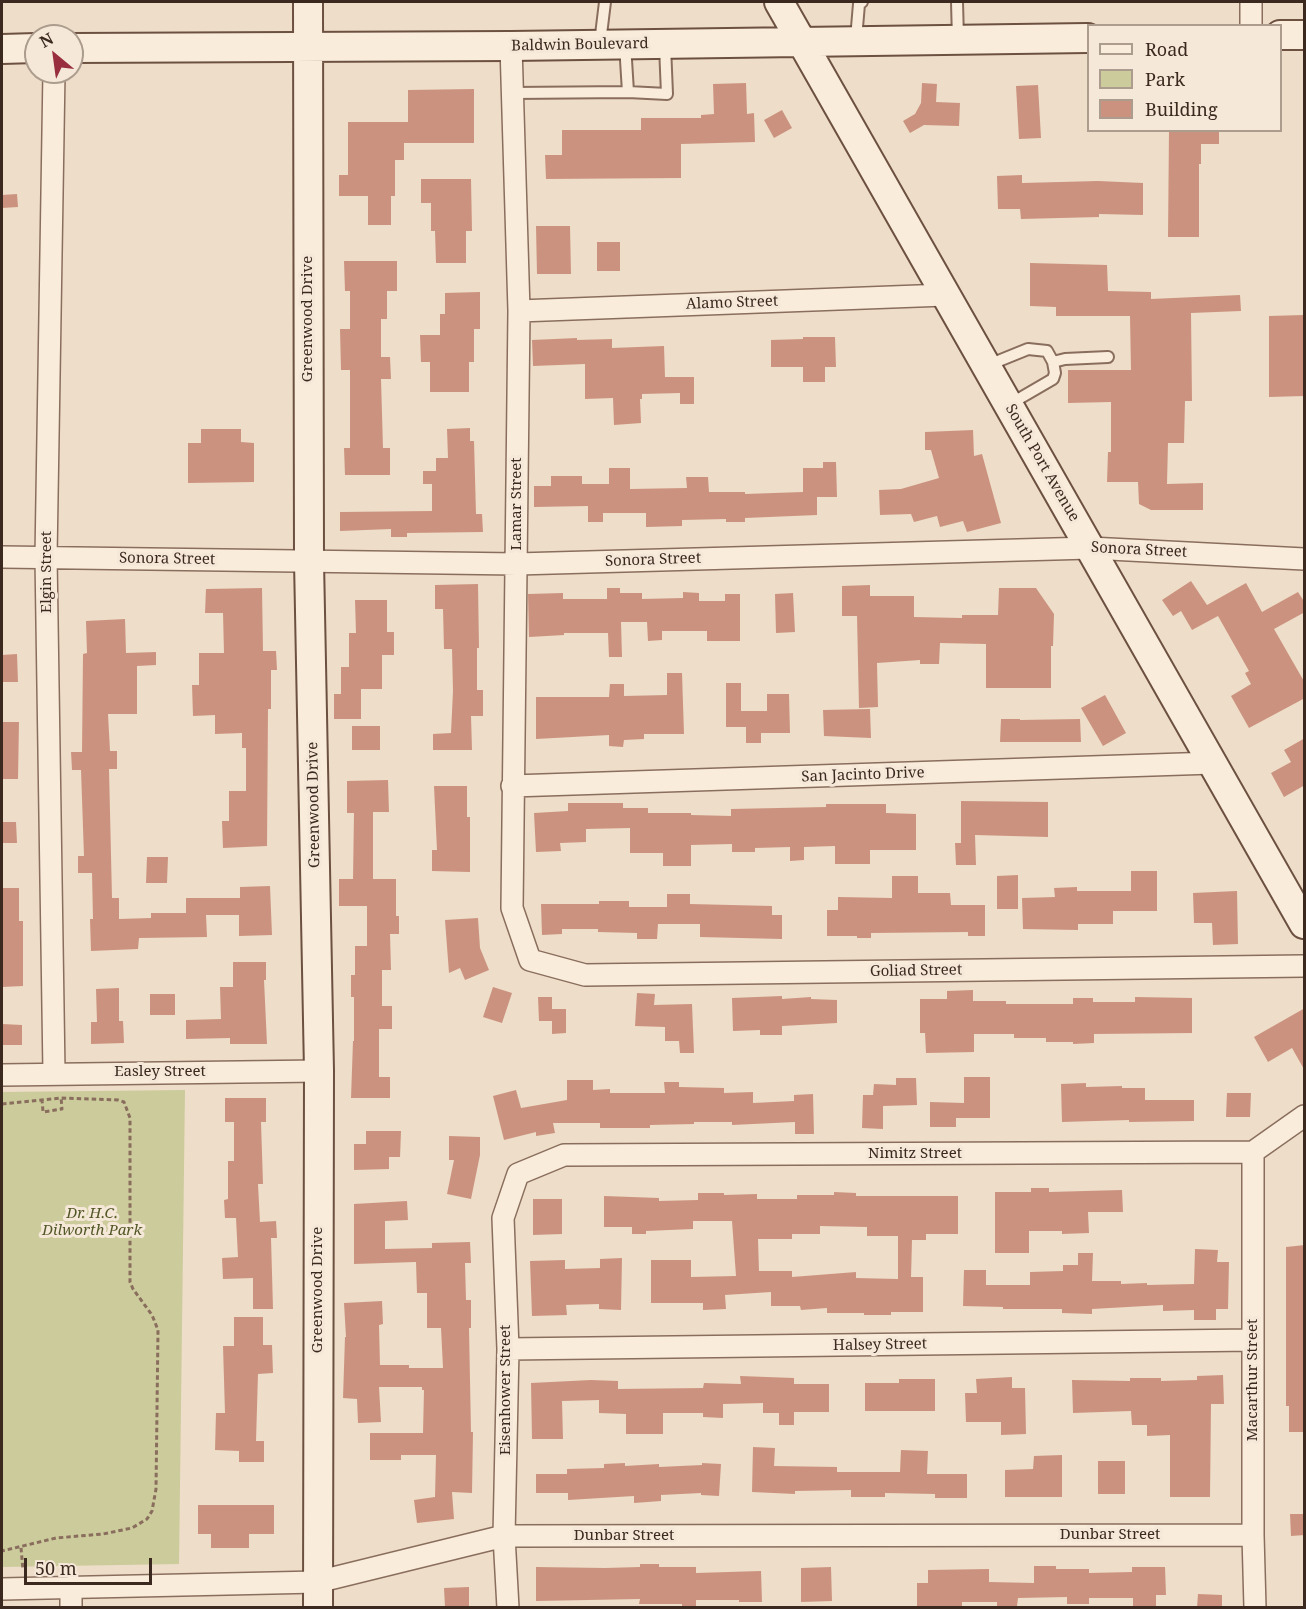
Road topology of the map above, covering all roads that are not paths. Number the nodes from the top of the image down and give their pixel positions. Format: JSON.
{"nodes":[{"id":1,"x":308,"y":2,"type":"edge"},
{"id":2,"x":605,"y":2,"type":"edge"},
{"id":3,"x":779,"y":2,"type":"edge"},
{"id":4,"x":860,"y":2,"type":"edge"},
{"id":5,"x":957,"y":2,"type":"edge"},
{"id":6,"x":1251,"y":2,"type":"edge"},
{"id":7,"x":1251,"y":24,"type":"edge"},
{"id":8,"x":1282,"y":35,"type":"edge"},
{"id":9,"x":1305,"y":35,"type":"edge"},
{"id":10,"x":1087,"y":38,"type":"edge"},
{"id":11,"x":856,"y":39,"type":"junction"},
{"id":12,"x":958,"y":39,"type":"junction"},
{"id":13,"x":801,"y":42,"type":"junction"},
{"id":14,"x":612,"y":44,"type":"junction"},
{"id":15,"x":665,"y":44,"type":"junction"},
{"id":16,"x":308,"y":46,"type":"junction"},
{"id":17,"x":511,"y":46,"type":"junction"},
{"id":18,"x":24,"y":48,"type":"edge"},
{"id":19,"x":84,"y":48,"type":"edge"},
{"id":20,"x":2,"y":49,"type":"edge"},
{"id":21,"x":54,"y":84,"type":"edge"},
{"id":22,"x":628,"y":92,"type":"junction"},
{"id":23,"x":513,"y":93,"type":"junction"},
{"id":24,"x":945,"y":295,"type":"junction"},
{"id":25,"x":519,"y":311,"type":"junction"},
{"id":26,"x":1108,"y":357,"type":"dead end"},
{"id":27,"x":1053,"y":362,"type":"junction"},
{"id":28,"x":986,"y":366,"type":"junction"},
{"id":29,"x":1009,"y":405,"type":"junction"},
{"id":30,"x":1090,"y":548,"type":"junction"},
{"id":31,"x":46,"y":556,"type":"junction"},
{"id":32,"x":2,"y":557,"type":"edge"},
{"id":33,"x":1305,"y":559,"type":"edge"},
{"id":34,"x":309,"y":561,"type":"junction"},
{"id":35,"x":517,"y":564,"type":"junction"},
{"id":36,"x":1213,"y":764,"type":"junction"},
{"id":37,"x":512,"y":786,"type":"junction"},
{"id":38,"x":1305,"y":924,"type":"edge"},
{"id":39,"x":530,"y":960,"type":"joint"},
{"id":40,"x":1305,"y":966,"type":"edge"},
{"id":41,"x":319,"y":1071,"type":"junction"},
{"id":42,"x":2,"y":1075,"type":"edge"},
{"id":43,"x":48,"y":1081,"type":"junction"},
{"id":44,"x":1305,"y":1116,"type":"edge"},
{"id":45,"x":1253,"y":1152,"type":"junction"},
{"id":46,"x":518,"y":1174,"type":"joint"},
{"id":47,"x":1253,"y":1340,"type":"junction"},
{"id":48,"x":507,"y":1349,"type":"junction"},
{"id":49,"x":1253,"y":1535,"type":"junction"},
{"id":50,"x":504,"y":1536,"type":"junction"},
{"id":51,"x":2,"y":1589,"type":"edge"},
{"id":52,"x":317,"y":1595,"type":"edge"},
{"id":53,"x":71,"y":1597,"type":"edge"},
{"id":54,"x":508,"y":1608,"type":"edge"},
{"id":55,"x":1255,"y":1608,"type":"edge"}],
"edges":[{"from":1,"to":16,"type":"main road","name":"Greenwood Drive"},
{"from":2,"to":14,"type":"lane"},
{"from":3,"to":13,"type":"main road","name":"South Port Avenue"},
{"from":4,"to":11,"type":"lane"},
{"from":5,"to":12,"type":"lane"},
{"from":6,"to":7,"type":"street"},
{"from":8,"to":9,"type":"main road"},
{"from":10,"to":12,"type":"main road","name":"Baldwin Boulevard"},
{"from":11,"to":12,"type":"main road","name":"Baldwin Boulevard"},
{"from":11,"to":13,"type":"main road","name":"Baldwin Boulevard"},
{"from":13,"to":15,"type":"main road","name":"Baldwin Boulevard"},
{"from":13,"to":24,"type":"main road","name":"South Port Avenue"},
{"from":14,"to":15,"type":"main road","name":"Baldwin Boulevard"},
{"from":14,"to":17,"type":"main road","name":"Baldwin Boulevard"},
{"from":14,"to":22,"type":"lane"},
{"from":15,"to":22,"type":"lane"},
{"from":16,"to":17,"type":"main road","name":"Baldwin Boulevard"},
{"from":16,"to":19,"type":"main road","name":"Baldwin Boulevard"},
{"from":16,"to":34,"type":"main road","name":"Greenwood Drive"},
{"from":17,"to":23,"type":"street","name":"Lamar Street"},
{"from":18,"to":20,"type":"main road"},
{"from":21,"to":31,"type":"street","name":"Elgin Street"},
{"from":22,"to":23,"type":"lane"},
{"from":23,"to":25,"type":"street","name":"Lamar Street"},
{"from":24,"to":25,"type":"street","name":"Alamo Street"},
{"from":24,"to":28,"type":"main road","name":"South Port Avenue"},
{"from":25,"to":35,"type":"street","name":"Lamar Street"},
{"from":26,"to":27,"type":"lane"},
{"from":27,"to":28,"type":"lane"},
{"from":27,"to":29,"type":"lane"},
{"from":28,"to":29,"type":"main road","name":"South Port Avenue"},
{"from":29,"to":30,"type":"main road","name":"South Port Avenue"},
{"from":30,"to":33,"type":"street","name":"Sonora Street"},
{"from":30,"to":35,"type":"street","name":"Sonora Street"},
{"from":30,"to":36,"type":"main road","name":"South Port Avenue"},
{"from":31,"to":32,"type":"street","name":"Sonora Street"},
{"from":31,"to":34,"type":"street","name":"Sonora Street"},
{"from":31,"to":43,"type":"street","name":"Elgin Street"},
{"from":34,"to":35,"type":"street","name":"Sonora Street"},
{"from":34,"to":41,"type":"main road","name":"Greenwood Drive"},
{"from":35,"to":37,"type":"street","name":"Lamar Street"},
{"from":36,"to":37,"type":"street","name":"San Jacinto Drive"},
{"from":36,"to":38,"type":"main road","name":"South Port Avenue"},
{"from":37,"to":39,"type":"street","name":"Lamar Street"},
{"from":39,"to":40,"type":"street","name":"Goliad Street"},
{"from":41,"to":43,"type":"street","name":"Easley Street"},
{"from":41,"to":52,"type":"main road","name":"Greenwood Drive"},
{"from":42,"to":43,"type":"street","name":"Easley Street"},
{"from":44,"to":45,"type":"street"},
{"from":45,"to":46,"type":"street","name":"Nimitz Street"},
{"from":45,"to":47,"type":"street","name":"Macarthur Street"},
{"from":46,"to":48,"type":"street","name":"Eisenhower Street"},
{"from":47,"to":48,"type":"street","name":"Halsey Street"},
{"from":47,"to":49,"type":"street","name":"Macarthur Street"},
{"from":48,"to":50,"type":"street","name":"Eisenhower Street"},
{"from":49,"to":50,"type":"street","name":"Dunbar Street"},
{"from":49,"to":55,"type":"street","name":"Macarthur Street"},
{"from":50,"to":52,"type":"street","name":"Dunbar Street"},
{"from":50,"to":54,"type":"street","name":"Eisenhower Street"},
{"from":51,"to":53,"type":"street","name":"Dunbar Street"},
{"from":52,"to":53,"type":"street","name":"Dunbar Street"}]}
